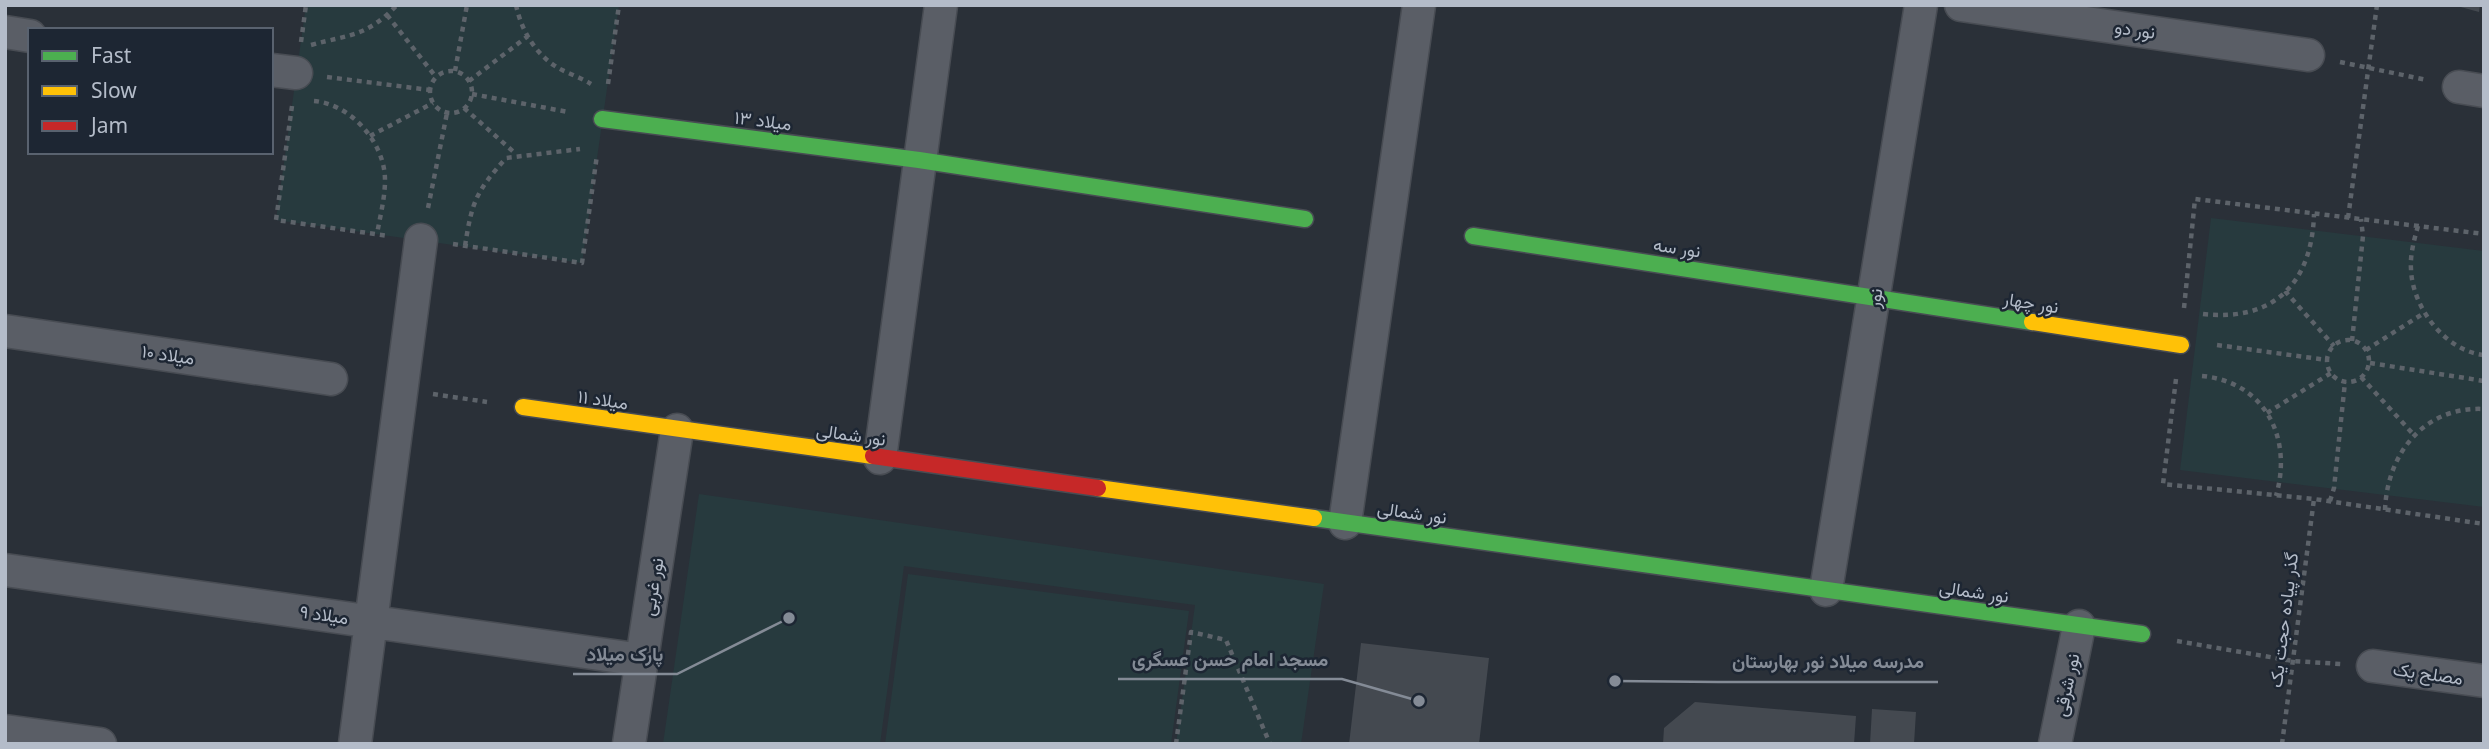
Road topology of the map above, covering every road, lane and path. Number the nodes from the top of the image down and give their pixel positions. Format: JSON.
{"nodes":[{"id":1,"x":306,"y":5,"type":"edge"},
{"id":2,"x":397,"y":5,"type":"edge"},
{"id":3,"x":467,"y":5,"type":"edge"},
{"id":4,"x":516,"y":5,"type":"edge"},
{"id":5,"x":619,"y":5,"type":"edge"},
{"id":6,"x":941,"y":5,"type":"edge"},
{"id":7,"x":1419,"y":5,"type":"edge"},
{"id":8,"x":1921,"y":5,"type":"edge"},
{"id":9,"x":1961,"y":5,"type":"edge"},
{"id":10,"x":2377,"y":5,"type":"edge"},
{"id":11,"x":387,"y":15,"type":"junction"},
{"id":12,"x":5,"y":32,"type":"edge"},
{"id":13,"x":28,"y":36,"type":"edge"},
{"id":14,"x":528,"y":36,"type":"junction"},
{"id":15,"x":2308,"y":55,"type":"joint"},
{"id":16,"x":2369,"y":68,"type":"junction"},
{"id":17,"x":455,"y":71,"type":"junction"},
{"id":18,"x":436,"y":77,"type":"junction"},
{"id":19,"x":287,"y":81,"type":"edge"},
{"id":20,"x":469,"y":81,"type":"junction"},
{"id":21,"x":2471,"y":89,"type":"edge"},
{"id":22,"x":430,"y":90,"type":"junction"},
{"id":23,"x":606,"y":93,"type":"junction"},
{"id":24,"x":472,"y":94,"type":"junction"},
{"id":25,"x":433,"y":103,"type":"junction"},
{"id":26,"x":464,"y":108,"type":"junction"},
{"id":27,"x":447,"y":113,"type":"junction"},
{"id":28,"x":602,"y":119,"type":"junction"},
{"id":29,"x":370,"y":136,"type":"junction"},
{"id":30,"x":598,"y":147,"type":"junction"},
{"id":31,"x":517,"y":155,"type":"junction"},
{"id":32,"x":919,"y":160,"type":"junction"},
{"id":33,"x":2314,"y":214,"type":"junction"},
{"id":34,"x":2348,"y":218,"type":"junction"},
{"id":35,"x":1306,"y":219,"type":"dead end"},
{"id":36,"x":2361,"y":219,"type":"junction"},
{"id":37,"x":2418,"y":226,"type":"junction"},
{"id":38,"x":377,"y":234,"type":"junction"},
{"id":39,"x":2484,"y":234,"type":"edge"},
{"id":40,"x":1473,"y":236,"type":"dead end"},
{"id":41,"x":421,"y":240,"type":"junction"},
{"id":42,"x":465,"y":246,"type":"junction"},
{"id":43,"x":2285,"y":291,"type":"junction"},
{"id":44,"x":1875,"y":299,"type":"junction"},
{"id":45,"x":2424,"y":313,"type":"junction"},
{"id":46,"x":2199,"y":314,"type":"dead end"},
{"id":47,"x":5,"y":331,"type":"edge"},
{"id":48,"x":2352,"y":341,"type":"junction"},
{"id":49,"x":2209,"y":344,"type":"dead end"},
{"id":50,"x":2181,"y":345,"type":"junction"},
{"id":51,"x":2334,"y":346,"type":"junction"},
{"id":52,"x":2366,"y":350,"type":"junction"},
{"id":53,"x":2484,"y":355,"type":"edge"},
{"id":54,"x":2327,"y":360,"type":"junction"},
{"id":55,"x":2370,"y":363,"type":"junction"},
{"id":56,"x":2331,"y":373,"type":"junction"},
{"id":57,"x":2191,"y":376,"type":"dead end"},
{"id":58,"x":2361,"y":377,"type":"junction"},
{"id":59,"x":331,"y":379,"type":"dead end"},
{"id":60,"x":2484,"y":381,"type":"edge"},
{"id":61,"x":2345,"y":382,"type":"junction"},
{"id":62,"x":523,"y":407,"type":"dead end"},
{"id":63,"x":2484,"y":409,"type":"edge"},
{"id":64,"x":2267,"y":413,"type":"junction"},
{"id":65,"x":677,"y":430,"type":"junction"},
{"id":66,"x":2414,"y":435,"type":"junction"},
{"id":67,"x":880,"y":458,"type":"junction"},
{"id":68,"x":2276,"y":496,"type":"junction"},
{"id":69,"x":2314,"y":499,"type":"junction"},
{"id":70,"x":2330,"y":501,"type":"junction"},
{"id":71,"x":2385,"y":510,"type":"junction"},
{"id":72,"x":1345,"y":523,"type":"junction"},
{"id":73,"x":2484,"y":524,"type":"edge"},
{"id":74,"x":5,"y":570,"type":"edge"},
{"id":75,"x":1826,"y":590,"type":"junction"},
{"id":76,"x":371,"y":621,"type":"junction"},
{"id":77,"x":2079,"y":626,"type":"junction"},
{"id":78,"x":2142,"y":634,"type":"joint"},
{"id":79,"x":642,"y":660,"type":"junction"},
{"id":80,"x":2293,"y":661,"type":"junction"},
{"id":81,"x":2373,"y":666,"type":"joint"},
{"id":82,"x":2484,"y":681,"type":"edge"},
{"id":83,"x":5,"y":731,"type":"edge"},
{"id":84,"x":100,"y":744,"type":"edge"},
{"id":85,"x":355,"y":744,"type":"edge"},
{"id":86,"x":629,"y":744,"type":"edge"},
{"id":87,"x":1176,"y":744,"type":"edge"},
{"id":88,"x":1270,"y":744,"type":"edge"},
{"id":89,"x":2055,"y":744,"type":"edge"},
{"id":90,"x":2282,"y":744,"type":"edge"}],
"edges":[{"from":1,"to":11,"type":"path"},
{"from":2,"to":11,"type":"path"},
{"from":3,"to":17,"type":"path"},
{"from":4,"to":14,"type":"path"},
{"from":5,"to":23,"type":"path"},
{"from":6,"to":32,"type":"street"},
{"from":7,"to":72,"type":"street"},
{"from":8,"to":44,"type":"street","name":"نور"},
{"from":9,"to":15,"type":"street","name":"نور دو"},
{"from":10,"to":16,"type":"path"},
{"from":11,"to":18,"type":"path"},
{"from":12,"to":13,"type":"street"},
{"from":14,"to":20,"type":"path"},
{"from":14,"to":23,"type":"path"},
{"from":15,"to":16,"type":"path"},
{"from":16,"to":21,"type":"path"},
{"from":16,"to":34,"type":"path"},
{"from":17,"to":18,"type":"path"},
{"from":17,"to":20,"type":"path"},
{"from":18,"to":22,"type":"path"},
{"from":19,"to":22,"type":"path"},
{"from":19,"to":29,"type":"path"},
{"from":19,"to":38,"type":"path"},
{"from":20,"to":24,"type":"path"},
{"from":22,"to":25,"type":"path"},
{"from":23,"to":28,"type":"path"},
{"from":24,"to":26,"type":"path"},
{"from":24,"to":28,"type":"path"},
{"from":25,"to":27,"type":"path"},
{"from":25,"to":29,"type":"path"},
{"from":26,"to":27,"type":"path"},
{"from":26,"to":31,"type":"path"},
{"from":27,"to":41,"type":"path"},
{"from":28,"to":30,"type":"path"},
{"from":28,"to":32,"type":"street","name":"میلاد ۱۳"},
{"from":29,"to":38,"type":"path"},
{"from":30,"to":31,"type":"path"},
{"from":30,"to":42,"type":"path"},
{"from":31,"to":42,"type":"path"},
{"from":32,"to":35,"type":"street","name":"میلاد ۱۳"},
{"from":32,"to":67,"type":"street"},
{"from":33,"to":34,"type":"path"},
{"from":33,"to":43,"type":"path"},
{"from":33,"to":50,"type":"path"},
{"from":34,"to":36,"type":"path"},
{"from":36,"to":37,"type":"path"},
{"from":36,"to":48,"type":"path"},
{"from":37,"to":39,"type":"path"},
{"from":37,"to":45,"type":"path"},
{"from":38,"to":41,"type":"path"},
{"from":40,"to":44,"type":"street","name":"نور سه"},
{"from":41,"to":42,"type":"path"},
{"from":41,"to":76,"type":"street"},
{"from":43,"to":46,"type":"path"},
{"from":43,"to":51,"type":"path"},
{"from":44,"to":50,"type":"street","name":"نور چهار"},
{"from":44,"to":75,"type":"street","name":"نور"},
{"from":45,"to":52,"type":"path"},
{"from":45,"to":53,"type":"path"},
{"from":47,"to":59,"type":"street","name":"میلاد ۱۰"},
{"from":48,"to":51,"type":"path"},
{"from":48,"to":52,"type":"path"},
{"from":49,"to":54,"type":"path"},
{"from":50,"to":68,"type":"path"},
{"from":51,"to":54,"type":"path"},
{"from":52,"to":55,"type":"path"},
{"from":54,"to":56,"type":"path"},
{"from":55,"to":58,"type":"path"},
{"from":55,"to":60,"type":"path"},
{"from":56,"to":61,"type":"path"},
{"from":56,"to":64,"type":"path"},
{"from":57,"to":64,"type":"path"},
{"from":58,"to":61,"type":"path"},
{"from":58,"to":66,"type":"path"},
{"from":61,"to":70,"type":"path"},
{"from":62,"to":65,"type":"street","name":"میلاد ۱۱"},
{"from":63,"to":66,"type":"path"},
{"from":64,"to":68,"type":"path"},
{"from":65,"to":67,"type":"street","name":"نور شمالی"},
{"from":65,"to":79,"type":"street","name":"نور غربی"},
{"from":66,"to":71,"type":"path"},
{"from":67,"to":72,"type":"street","name":"نور شمالی"},
{"from":68,"to":69,"type":"path"},
{"from":69,"to":70,"type":"path"},
{"from":69,"to":80,"type":"path","name":"گذر پیاده حجت یک"},
{"from":70,"to":71,"type":"path"},
{"from":71,"to":73,"type":"path"},
{"from":72,"to":75,"type":"street","name":"نور شمالی"},
{"from":74,"to":76,"type":"street","name":"میلاد ۹"},
{"from":75,"to":77,"type":"street","name":"نور شمالی"},
{"from":76,"to":79,"type":"street","name":"میلاد ۹"},
{"from":76,"to":85,"type":"street"},
{"from":77,"to":78,"type":"street","name":"نور شمالی"},
{"from":77,"to":89,"type":"street","name":"نور شرقی"},
{"from":78,"to":80,"type":"path"},
{"from":79,"to":86,"type":"street","name":"نور غربی"},
{"from":80,"to":81,"type":"path"},
{"from":80,"to":90,"type":"path","name":"گذر پیاده حجت یک"},
{"from":81,"to":82,"type":"street","name":"مصلح یک"},
{"from":83,"to":84,"type":"street"},
{"from":87,"to":88,"type":"path"}]}
